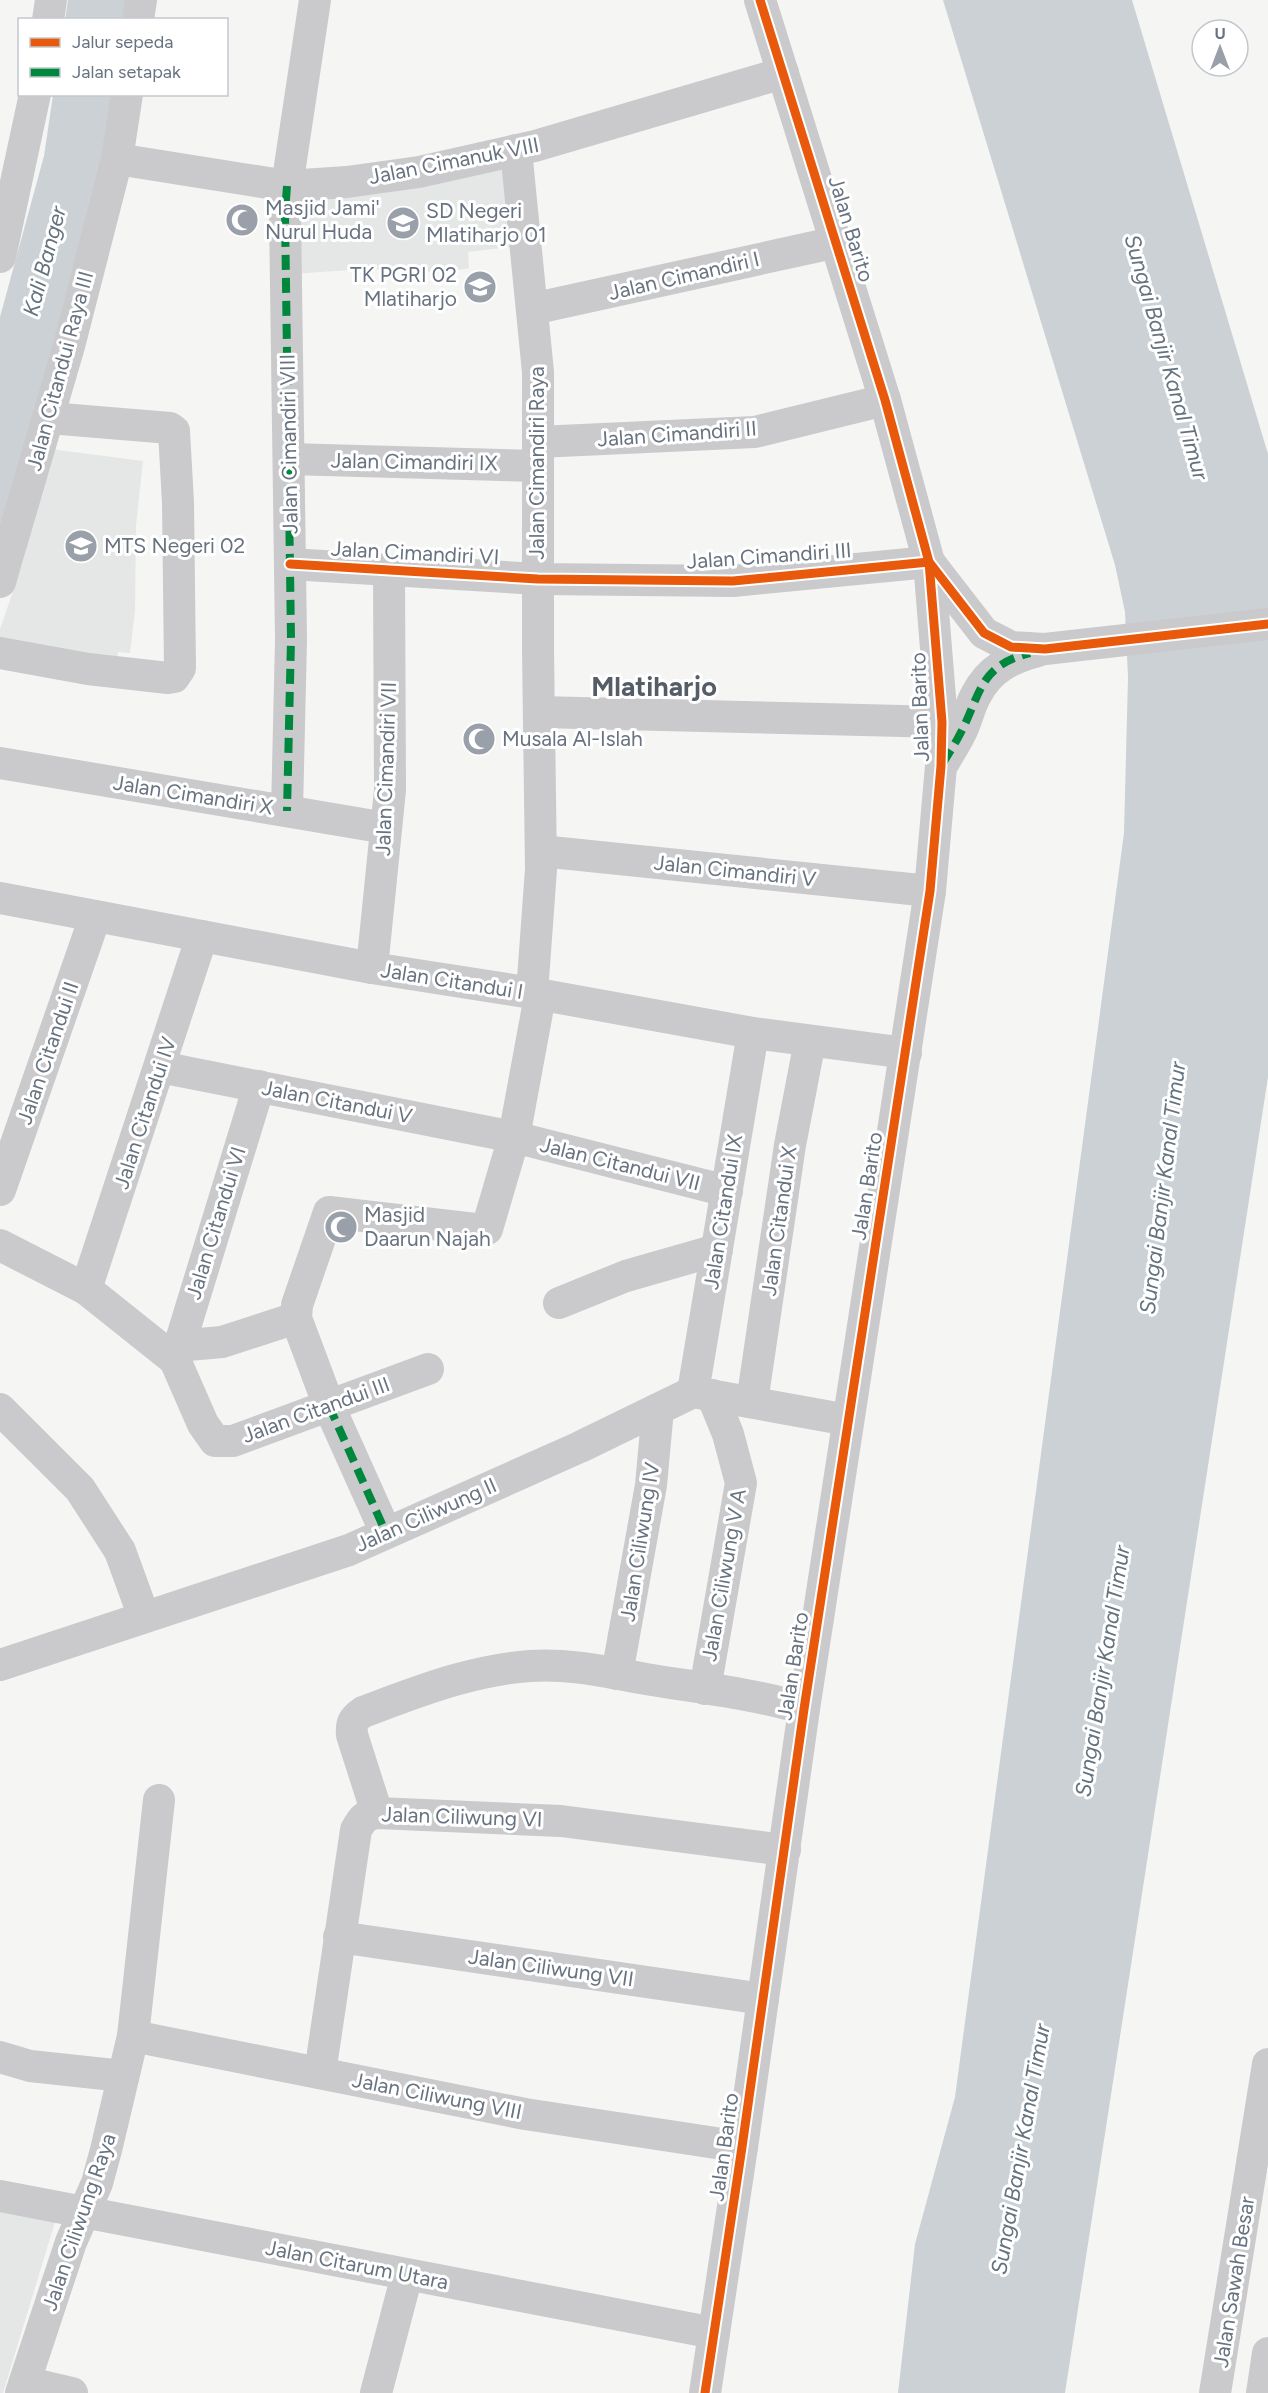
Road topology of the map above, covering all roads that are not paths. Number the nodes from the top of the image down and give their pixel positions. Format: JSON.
{"nodes":[{"id":1,"x":51,"y":0,"type":"edge"},
{"id":2,"x":141,"y":0,"type":"edge"},
{"id":3,"x":315,"y":0,"type":"edge"},
{"id":4,"x":760,"y":0,"type":"edge"},
{"id":5,"x":48,"y":18,"type":"edge"},
{"id":6,"x":138,"y":18,"type":"edge"},
{"id":7,"x":783,"y":73,"type":"junction"},
{"id":8,"x":35,"y":96,"type":"edge"},
{"id":9,"x":127,"y":96,"type":"edge"},
{"id":10,"x":516,"y":150,"type":"junction"},
{"id":11,"x":117,"y":159,"type":"junction"},
{"id":12,"x":287,"y":186,"type":"junction"},
{"id":13,"x":837,"y":242,"type":"junction"},
{"id":14,"x":0,"y":257,"type":"edge"},
{"id":15,"x":532,"y":309,"type":"junction"},
{"id":16,"x":885,"y":400,"type":"junction"},
{"id":17,"x":49,"y":418,"type":"junction"},
{"id":18,"x":538,"y":454,"type":"junction"},
{"id":19,"x":289,"y":459,"type":"junction"},
{"id":20,"x":929,"y":562,"type":"junction"},
{"id":21,"x":290,"y":564,"type":"junction"},
{"id":22,"x":388,"y":570,"type":"junction"},
{"id":23,"x":538,"y":579,"type":"junction"},
{"id":24,"x":0,"y":582,"type":"edge"},
{"id":25,"x":1268,"y":624,"type":"edge"},
{"id":26,"x":1045,"y":649,"type":"junction"},
{"id":27,"x":0,"y":653,"type":"edge"},
{"id":28,"x":539,"y":712,"type":"junction"},
{"id":29,"x":942,"y":722,"type":"junction"},
{"id":30,"x":0,"y":763,"type":"edge"},
{"id":31,"x":941,"y":766,"type":"junction"},
{"id":32,"x":288,"y":811,"type":"junction"},
{"id":33,"x":386,"y":828,"type":"junction"},
{"id":34,"x":541,"y":850,"type":"junction"},
{"id":35,"x":930,"y":891,"type":"junction"},
{"id":36,"x":0,"y":898,"type":"edge"},
{"id":37,"x":95,"y":917,"type":"junction"},
{"id":38,"x":202,"y":936,"type":"junction"},
{"id":39,"x":372,"y":968,"type":"junction"},
{"id":40,"x":536,"y":995,"type":"junction"},
{"id":41,"x":753,"y":1033,"type":"junction"},
{"id":42,"x":810,"y":1041,"type":"junction"},
{"id":43,"x":906,"y":1053,"type":"junction"},
{"id":44,"x":160,"y":1067,"type":"junction"},
{"id":45,"x":259,"y":1086,"type":"junction"},
{"id":46,"x":513,"y":1137,"type":"junction"},
{"id":47,"x":0,"y":1190,"type":"edge"},
{"id":48,"x":727,"y":1191,"type":"junction"},
{"id":49,"x":0,"y":1245,"type":"edge"},
{"id":50,"x":717,"y":1250,"type":"junction"},
{"id":51,"x":86,"y":1289,"type":"junction"},
{"id":52,"x":559,"y":1303,"type":"dead end"},
{"id":53,"x":296,"y":1318,"type":"junction"},
{"id":54,"x":176,"y":1353,"type":"junction"},
{"id":55,"x":428,"y":1369,"type":"dead end"},
{"id":56,"x":702,"y":1393,"type":"junction"},
{"id":57,"x":752,"y":1402,"type":"junction"},
{"id":58,"x":328,"y":1406,"type":"junction"},
{"id":59,"x":0,"y":1409,"type":"edge"},
{"id":60,"x":658,"y":1409,"type":"junction"},
{"id":61,"x":848,"y":1420,"type":"junction"},
{"id":62,"x":386,"y":1533,"type":"junction"},
{"id":63,"x":144,"y":1617,"type":"junction"},
{"id":64,"x":0,"y":1665,"type":"edge"},
{"id":65,"x":617,"y":1674,"type":"junction"},
{"id":66,"x":705,"y":1689,"type":"junction"},
{"id":67,"x":804,"y":1709,"type":"junction"},
{"id":68,"x":159,"y":1800,"type":"dead end"},
{"id":69,"x":377,"y":1813,"type":"junction"},
{"id":70,"x":784,"y":1850,"type":"junction"},
{"id":71,"x":339,"y":1936,"type":"junction"},
{"id":72,"x":763,"y":2000,"type":"junction"},
{"id":73,"x":132,"y":2036,"type":"junction"},
{"id":74,"x":0,"y":2057,"type":"edge"},
{"id":75,"x":1268,"y":2064,"type":"edge"},
{"id":76,"x":320,"y":2073,"type":"junction"},
{"id":77,"x":123,"y":2076,"type":"junction"},
{"id":78,"x":1263,"y":2131,"type":"edge"},
{"id":79,"x":742,"y":2147,"type":"junction"},
{"id":80,"x":0,"y":2196,"type":"edge"},
{"id":81,"x":85,"y":2214,"type":"junction"},
{"id":82,"x":407,"y":2275,"type":"junction"},
{"id":83,"x":714,"y":2333,"type":"junction"},
{"id":84,"x":1268,"y":2353,"type":"edge"},
{"id":85,"x":23,"y":2387,"type":"edge"},
{"id":86,"x":72,"y":2393,"type":"edge"},
{"id":87,"x":376,"y":2393,"type":"edge"},
{"id":88,"x":705,"y":2393,"type":"edge"},
{"id":89,"x":1215,"y":2393,"type":"edge"},
{"id":90,"x":1262,"y":2393,"type":"edge"}],
"edges":[{"from":1,"to":5,"type":"street"},
{"from":2,"to":6,"type":"street"},
{"from":3,"to":12,"type":"street","name":"Jalan Cimandiri VIII"},
{"from":4,"to":7,"type":"street","name":"Jalan Barito"},
{"from":7,"to":10,"type":"street","name":"Jalan Cimanuk VIII"},
{"from":7,"to":13,"type":"street","name":"Jalan Barito"},
{"from":8,"to":14,"type":"street"},
{"from":9,"to":11,"type":"street","name":"Jalan Citandui Raya III"},
{"from":10,"to":12,"type":"street","name":"Jalan Cimanuk VIII"},
{"from":10,"to":15,"type":"street","name":"Jalan Cimandiri Raya"},
{"from":11,"to":12,"type":"street","name":"Jalan Cimanuk VIII"},
{"from":11,"to":17,"type":"street","name":"Jalan Citandui Raya III"},
{"from":12,"to":19,"type":"street","name":"Jalan Cimandiri VIII"},
{"from":13,"to":15,"type":"street","name":"Jalan Cimandiri I"},
{"from":13,"to":16,"type":"street","name":"Jalan Barito"},
{"from":15,"to":18,"type":"street","name":"Jalan Cimandiri Raya"},
{"from":16,"to":18,"type":"street","name":"Jalan Cimandiri II"},
{"from":16,"to":20,"type":"street","name":"Jalan Barito"},
{"from":17,"to":24,"type":"street","name":"Jalan Citandui Raya III"},
{"from":17,"to":27,"type":"street"},
{"from":18,"to":19,"type":"street","name":"Jalan Cimandiri IX"},
{"from":18,"to":23,"type":"street","name":"Jalan Cimandiri Raya"},
{"from":19,"to":21,"type":"street","name":"Jalan Cimandiri VIII"},
{"from":20,"to":23,"type":"street","name":"Jalan Cimandiri III"},
{"from":20,"to":26,"type":"street"},
{"from":20,"to":29,"type":"street","name":"Jalan Barito"},
{"from":21,"to":22,"type":"street","name":"Jalan Cimandiri VI"},
{"from":21,"to":32,"type":"street","name":"Jalan Cimandiri VIII"},
{"from":22,"to":23,"type":"street","name":"Jalan Cimandiri VI"},
{"from":22,"to":33,"type":"street","name":"Jalan Cimandiri VII"},
{"from":23,"to":28,"type":"street","name":"Jalan Cimandiri Raya"},
{"from":25,"to":26,"type":"street"},
{"from":26,"to":31,"type":"street"},
{"from":28,"to":29,"type":"street"},
{"from":28,"to":34,"type":"street","name":"Jalan Cimandiri Raya"},
{"from":29,"to":31,"type":"street","name":"Jalan Barito"},
{"from":30,"to":32,"type":"street","name":"Jalan Cimandiri X"},
{"from":31,"to":35,"type":"street","name":"Jalan Barito"},
{"from":32,"to":33,"type":"street","name":"Jalan Cimandiri X"},
{"from":33,"to":39,"type":"street","name":"Jalan Cimandiri VII"},
{"from":34,"to":35,"type":"street","name":"Jalan Cimandiri V"},
{"from":34,"to":40,"type":"street","name":"Jalan Cimandiri Raya"},
{"from":35,"to":43,"type":"street","name":"Jalan Barito"},
{"from":36,"to":37,"type":"street","name":"Jalan Citandui I"},
{"from":37,"to":38,"type":"street","name":"Jalan Citandui I"},
{"from":37,"to":47,"type":"street","name":"Jalan Citandui II"},
{"from":38,"to":39,"type":"street","name":"Jalan Citandui I"},
{"from":38,"to":44,"type":"street","name":"Jalan Citandui IV"},
{"from":39,"to":40,"type":"street","name":"Jalan Citandui I"},
{"from":40,"to":41,"type":"street","name":"Jalan Citandui I"},
{"from":40,"to":46,"type":"street","name":"Jalan Cimandiri Raya"},
{"from":41,"to":42,"type":"street","name":"Jalan Citandui I"},
{"from":41,"to":48,"type":"street","name":"Jalan Citandui IX"},
{"from":42,"to":43,"type":"street","name":"Jalan Citandui I"},
{"from":42,"to":57,"type":"street","name":"Jalan Citandui X"},
{"from":43,"to":61,"type":"street","name":"Jalan Barito"},
{"from":44,"to":45,"type":"street","name":"Jalan Citandui V"},
{"from":44,"to":51,"type":"street","name":"Jalan Citandui IV"},
{"from":45,"to":46,"type":"street","name":"Jalan Citandui V"},
{"from":45,"to":54,"type":"street","name":"Jalan Citandui VI"},
{"from":46,"to":48,"type":"street","name":"Jalan Citandui VII"},
{"from":46,"to":53,"type":"street","name":"Jalan Cimandiri Raya"},
{"from":48,"to":50,"type":"street","name":"Jalan Citandui IX"},
{"from":49,"to":51,"type":"street","name":"Jalan Citandui III"},
{"from":50,"to":52,"type":"street"},
{"from":50,"to":56,"type":"street","name":"Jalan Citandui IX"},
{"from":51,"to":54,"type":"street","name":"Jalan Citandui III"},
{"from":53,"to":54,"type":"street"},
{"from":53,"to":58,"type":"street"},
{"from":54,"to":58,"type":"street","name":"Jalan Citandui III"},
{"from":55,"to":58,"type":"street","name":"Jalan Citandui III"},
{"from":56,"to":57,"type":"street"},
{"from":56,"to":60,"type":"street","name":"Jalan Ciliwung II"},
{"from":56,"to":66,"type":"street","name":"Jalan Ciliwung V A"},
{"from":57,"to":61,"type":"street"},
{"from":58,"to":62,"type":"street"},
{"from":59,"to":63,"type":"street"},
{"from":60,"to":62,"type":"street","name":"Jalan Ciliwung II"},
{"from":60,"to":65,"type":"street","name":"Jalan Ciliwung IV"},
{"from":61,"to":67,"type":"street","name":"Jalan Barito"},
{"from":62,"to":63,"type":"street","name":"Jalan Ciliwung II"},
{"from":63,"to":64,"type":"street","name":"Jalan Ciliwung II"},
{"from":65,"to":66,"type":"street"},
{"from":65,"to":69,"type":"street"},
{"from":66,"to":67,"type":"street"},
{"from":67,"to":70,"type":"street","name":"Jalan Barito"},
{"from":68,"to":73,"type":"street","name":"Jalan Ciliwung Raya"},
{"from":69,"to":70,"type":"street","name":"Jalan Ciliwung VI"},
{"from":69,"to":71,"type":"street","name":"Jalan Ciliwung VI"},
{"from":70,"to":72,"type":"street","name":"Jalan Barito"},
{"from":71,"to":72,"type":"street","name":"Jalan Ciliwung VII"},
{"from":71,"to":76,"type":"street","name":"Jalan Ciliwung VI"},
{"from":72,"to":79,"type":"street","name":"Jalan Barito"},
{"from":73,"to":76,"type":"street","name":"Jalan Ciliwung VIII"},
{"from":73,"to":77,"type":"street","name":"Jalan Ciliwung Raya"},
{"from":74,"to":77,"type":"street"},
{"from":75,"to":78,"type":"street","name":"Jalan Sawah Besar"},
{"from":76,"to":79,"type":"street","name":"Jalan Ciliwung VIII"},
{"from":77,"to":81,"type":"street","name":"Jalan Ciliwung Raya"},
{"from":78,"to":89,"type":"street","name":"Jalan Sawah Besar"},
{"from":79,"to":83,"type":"street","name":"Jalan Barito"},
{"from":80,"to":81,"type":"street","name":"Jalan Citarum Utara"},
{"from":81,"to":82,"type":"street","name":"Jalan Citarum Utara"},
{"from":81,"to":85,"type":"street","name":"Jalan Ciliwung Raya"},
{"from":82,"to":83,"type":"street","name":"Jalan Citarum Utara"},
{"from":82,"to":87,"type":"street"},
{"from":83,"to":88,"type":"street","name":"Jalan Barito"},
{"from":84,"to":90,"type":"street"},
{"from":85,"to":86,"type":"street"}]}
